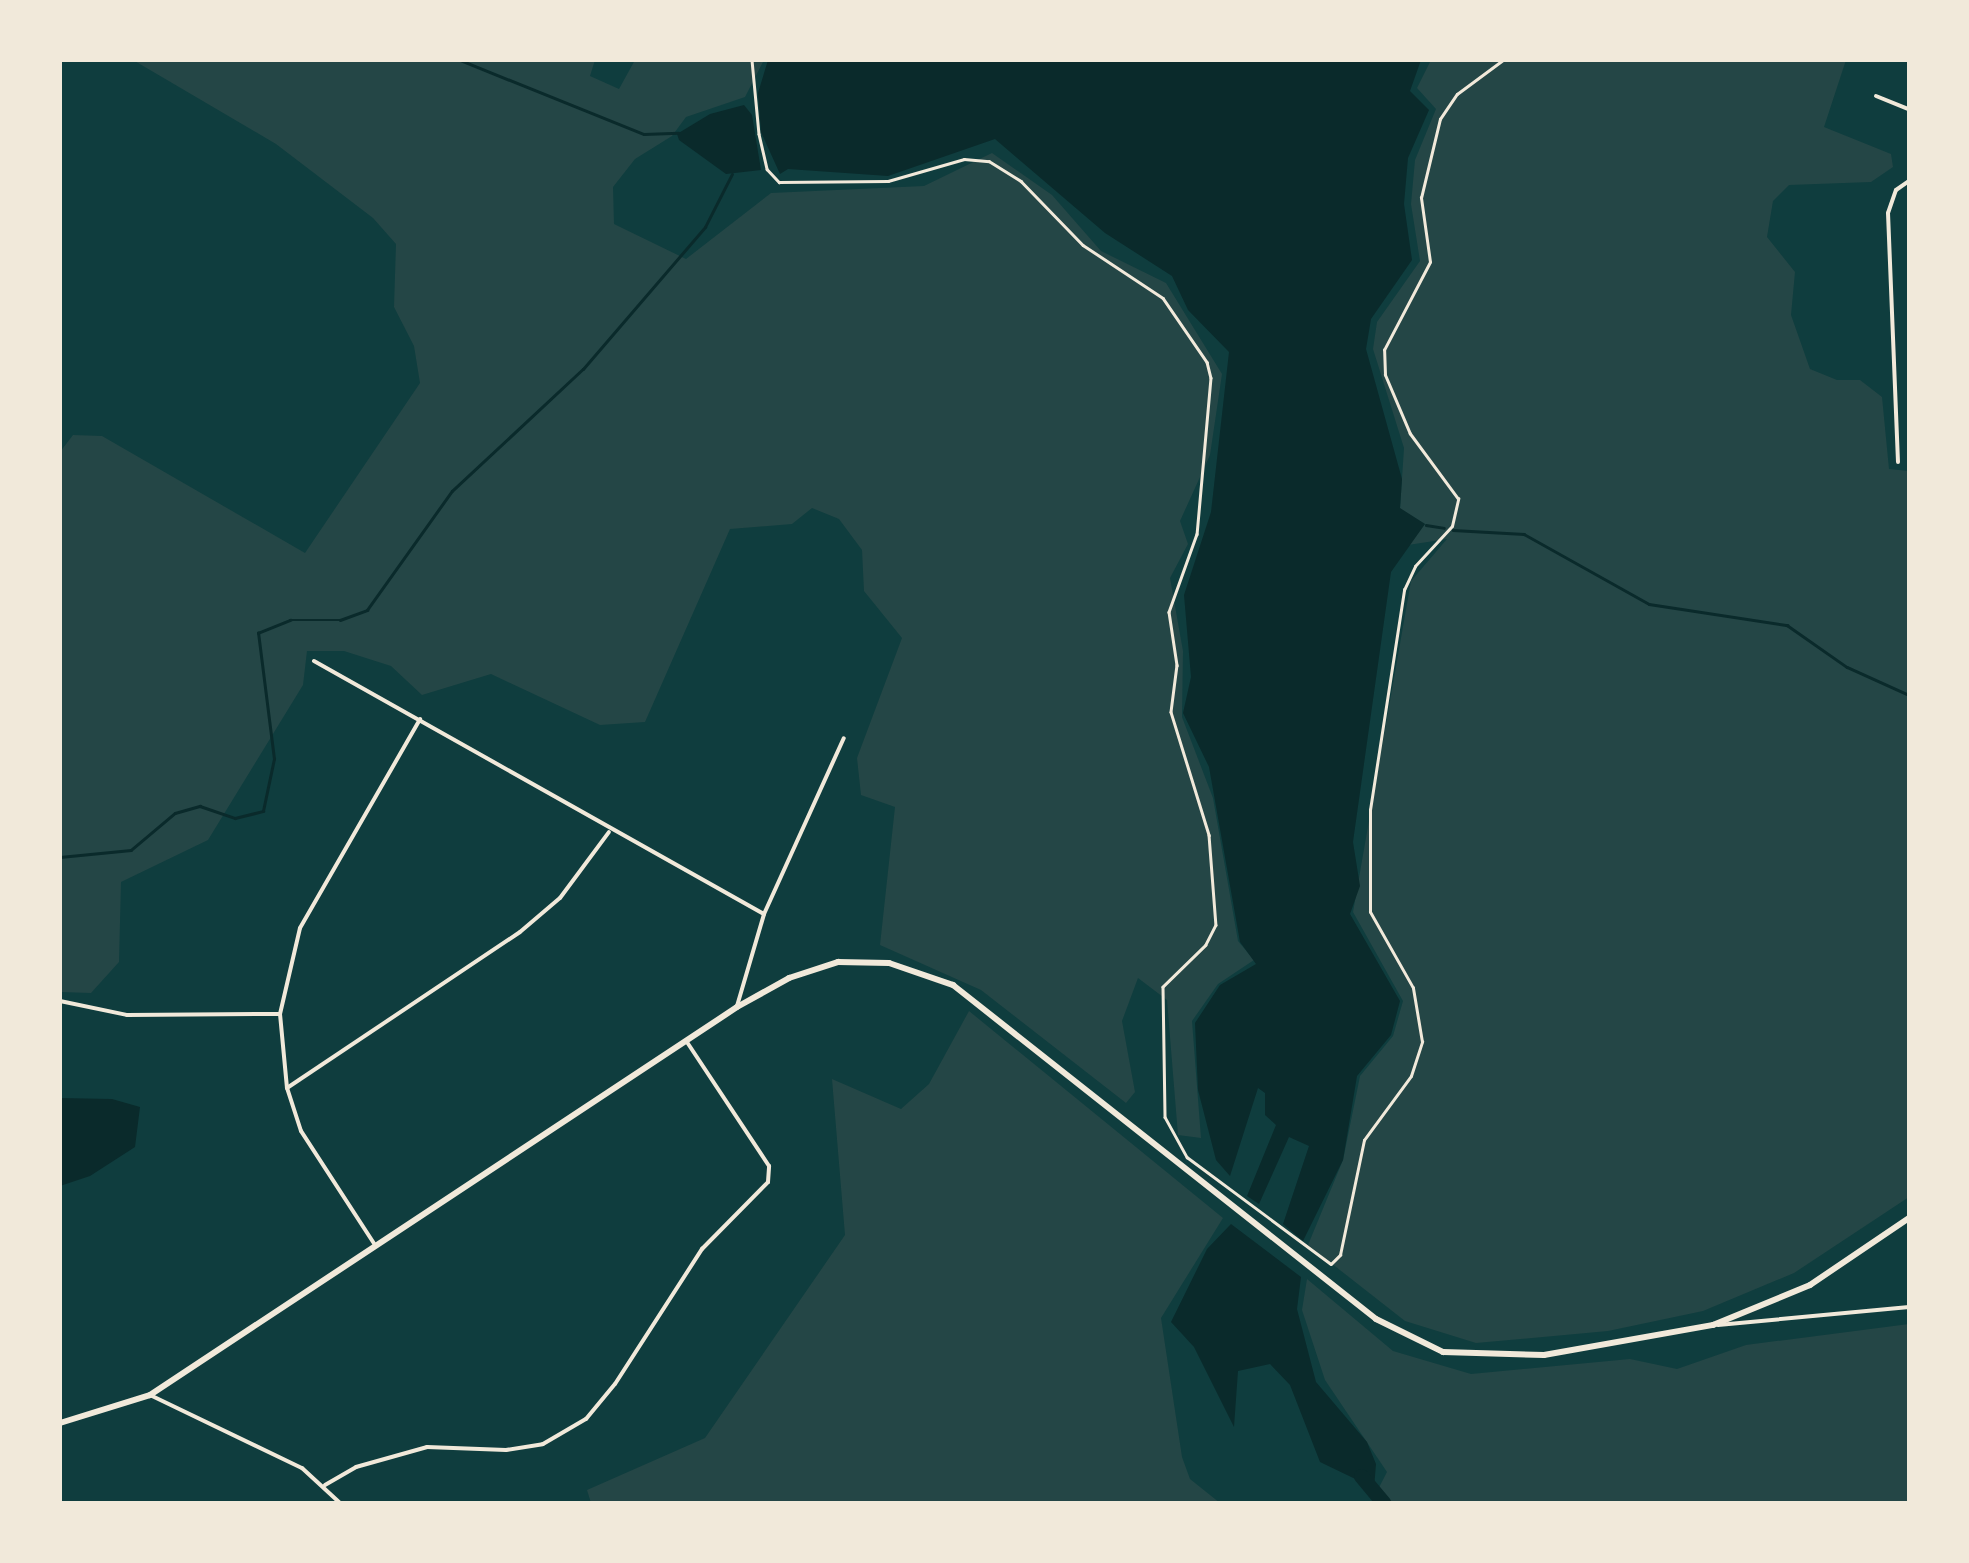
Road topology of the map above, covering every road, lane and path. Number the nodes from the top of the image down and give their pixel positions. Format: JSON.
{"nodes":[{"id":1,"x":752,"y":60,"type":"edge"},
{"id":2,"x":1503,"y":60,"type":"edge"},
{"id":3,"x":1876,"y":96,"type":"dead end"},
{"id":4,"x":1909,"y":109,"type":"edge"},
{"id":5,"x":1906,"y":180,"type":"edge"},
{"id":6,"x":1898,"y":462,"type":"dead end"},
{"id":7,"x":314,"y":661,"type":"dead end"},
{"id":8,"x":420,"y":719,"type":"junction"},
{"id":9,"x":844,"y":738,"type":"dead end"},
{"id":10,"x":610,"y":831,"type":"junction"},
{"id":11,"x":764,"y":914,"type":"junction"},
{"id":12,"x":60,"y":1001,"type":"edge"},
{"id":13,"x":737,"y":1008,"type":"junction"},
{"id":14,"x":280,"y":1014,"type":"junction"},
{"id":15,"x":686,"y":1042,"type":"junction"},
{"id":16,"x":287,"y":1088,"type":"junction"},
{"id":17,"x":1909,"y":1218,"type":"edge"},
{"id":18,"x":376,"y":1247,"type":"junction"},
{"id":19,"x":1909,"y":1307,"type":"edge"},
{"id":20,"x":1713,"y":1325,"type":"junction"},
{"id":21,"x":150,"y":1395,"type":"junction"},
{"id":22,"x":60,"y":1423,"type":"edge"},
{"id":23,"x":325,"y":1485,"type":"junction"},
{"id":24,"x":340,"y":1503,"type":"edge"}],
"edges":[{"from":1,"to":2,"type":"path"},
{"from":3,"to":4,"type":"street"},
{"from":5,"to":6,"type":"street"},
{"from":7,"to":8,"type":"street"},
{"from":8,"to":10,"type":"street"},
{"from":8,"to":14,"type":"street"},
{"from":9,"to":11,"type":"street"},
{"from":10,"to":11,"type":"street"},
{"from":10,"to":16,"type":"street"},
{"from":11,"to":13,"type":"street"},
{"from":12,"to":14,"type":"street"},
{"from":13,"to":15,"type":"main road"},
{"from":13,"to":20,"type":"main road"},
{"from":14,"to":16,"type":"street"},
{"from":15,"to":18,"type":"main road"},
{"from":15,"to":23,"type":"street"},
{"from":16,"to":18,"type":"street"},
{"from":17,"to":20,"type":"main road"},
{"from":18,"to":21,"type":"main road"},
{"from":19,"to":20,"type":"street"},
{"from":21,"to":22,"type":"main road"},
{"from":21,"to":23,"type":"street"},
{"from":23,"to":24,"type":"street"}]}
